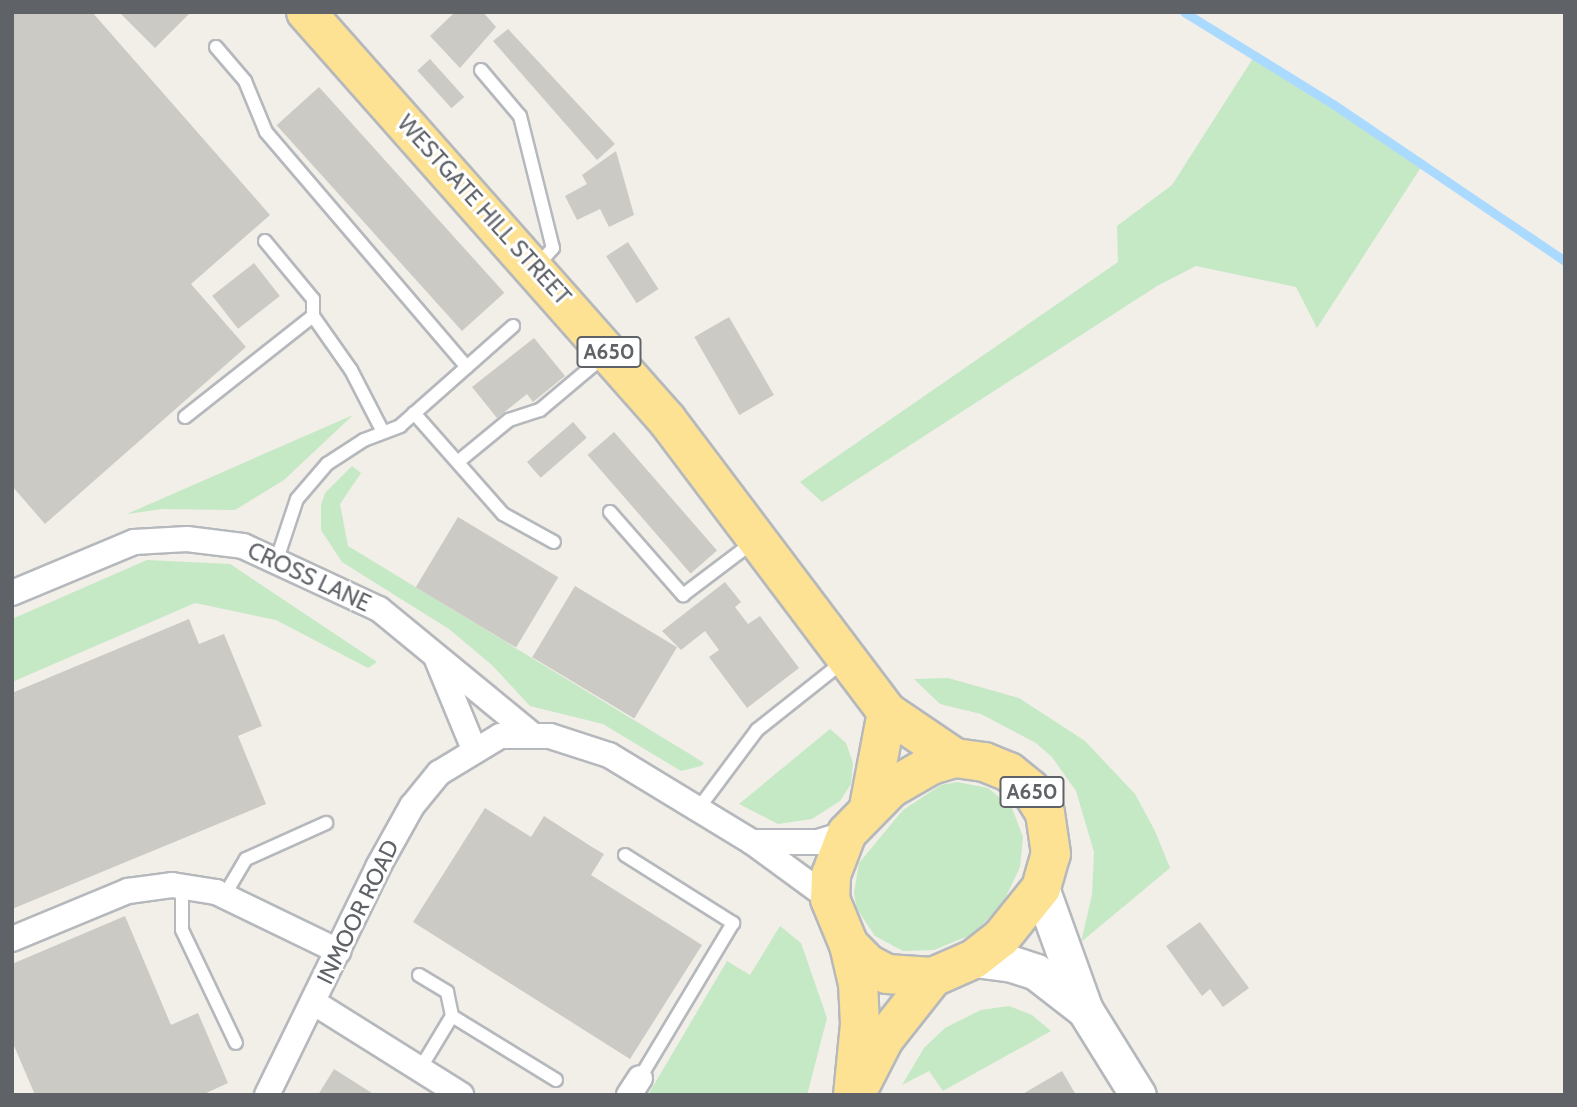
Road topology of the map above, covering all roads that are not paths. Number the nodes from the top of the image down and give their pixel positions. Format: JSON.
{"nodes":[{"id":1,"x":306,"y":12,"type":"edge"},
{"id":2,"x":216,"y":47,"type":"dead end"},
{"id":3,"x":481,"y":69,"type":"dead end"},
{"id":4,"x":265,"y":241,"type":"dead end"},
{"id":5,"x":536,"y":267,"type":"junction"},
{"id":6,"x":313,"y":316,"type":"junction"},
{"id":7,"x":513,"y":326,"type":"dead end"},
{"id":8,"x":609,"y":352,"type":"junction"},
{"id":9,"x":467,"y":367,"type":"junction"},
{"id":10,"x":414,"y":413,"type":"junction"},
{"id":11,"x":185,"y":417,"type":"dead end"},
{"id":12,"x":383,"y":432,"type":"junction"},
{"id":13,"x":459,"y":461,"type":"junction"},
{"id":14,"x":610,"y":512,"type":"dead end"},
{"id":15,"x":756,"y":539,"type":"junction"},
{"id":16,"x":554,"y":542,"type":"dead end"},
{"id":17,"x":276,"y":562,"type":"junction"},
{"id":18,"x":12,"y":593,"type":"edge"},
{"id":19,"x":434,"y":653,"type":"junction"},
{"id":20,"x":846,"y":659,"type":"junction"},
{"id":21,"x":887,"y":712,"type":"junction"},
{"id":22,"x":530,"y":733,"type":"junction"},
{"id":23,"x":474,"y":749,"type":"junction"},
{"id":24,"x":955,"y":758,"type":"junction"},
{"id":25,"x":698,"y":809,"type":"junction"},
{"id":26,"x":858,"y":820,"type":"junction"},
{"id":27,"x":326,"y":823,"type":"dead end"},
{"id":28,"x":752,"y":842,"type":"junction"},
{"id":29,"x":625,"y":855,"type":"dead end"},
{"id":30,"x":182,"y":886,"type":"junction"},
{"id":31,"x":1041,"y":888,"type":"junction"},
{"id":32,"x":224,"y":896,"type":"junction"},
{"id":33,"x":830,"y":899,"type":"junction"},
{"id":34,"x":12,"y":939,"type":"edge"},
{"id":35,"x":849,"y":945,"type":"junction"},
{"id":36,"x":338,"y":951,"type":"junction"},
{"id":37,"x":974,"y":959,"type":"junction"},
{"id":38,"x":419,"y":975,"type":"dead end"},
{"id":39,"x":933,"y":977,"type":"junction"},
{"id":40,"x":313,"y":1002,"type":"junction"},
{"id":41,"x":1085,"y":1010,"type":"junction"},
{"id":42,"x":452,"y":1016,"type":"junction"},
{"id":43,"x":236,"y":1043,"type":"dead end"},
{"id":44,"x":420,"y":1069,"type":"junction"},
{"id":45,"x":556,"y":1080,"type":"dead end"},
{"id":46,"x":635,"y":1086,"type":"edge"},
{"id":47,"x":267,"y":1095,"type":"edge"},
{"id":48,"x":461,"y":1095,"type":"edge"},
{"id":49,"x":855,"y":1095,"type":"edge"},
{"id":50,"x":1138,"y":1095,"type":"edge"}],
"edges":[{"from":1,"to":5,"type":"highway","name":"WESTGATE HILL STREET","number":"A650"},
{"from":2,"to":9,"type":"lane"},
{"from":3,"to":5,"type":"lane"},
{"from":4,"to":6,"type":"lane"},
{"from":5,"to":8,"type":"highway","name":"WESTGATE HILL STREET","number":"A650"},
{"from":6,"to":11,"type":"lane"},
{"from":6,"to":12,"type":"lane"},
{"from":7,"to":9,"type":"lane"},
{"from":8,"to":13,"type":"lane"},
{"from":8,"to":15,"type":"highway","name":"WESTGATE HILL STREET","number":"A650"},
{"from":9,"to":10,"type":"lane"},
{"from":10,"to":12,"type":"lane"},
{"from":10,"to":13,"type":"lane"},
{"from":12,"to":17,"type":"lane"},
{"from":13,"to":16,"type":"lane"},
{"from":14,"to":15,"type":"lane"},
{"from":15,"to":20,"type":"highway","name":"WESTGATE HILL STREET","number":"A650"},
{"from":17,"to":18,"type":"street","name":"CROSS LANE"},
{"from":17,"to":19,"type":"street","name":"CROSS LANE"},
{"from":19,"to":22,"type":"street","name":"CROSS LANE"},
{"from":19,"to":23,"type":"street","name":"CROSS LANE"},
{"from":20,"to":21,"type":"highway","name":"WESTGATE HILL STREET","number":"A650"},
{"from":20,"to":25,"type":"lane"},
{"from":21,"to":24,"type":"highway","name":"WESTGATE HILL STREET","number":"A650"},
{"from":21,"to":26,"type":"highway","number":"A650"},
{"from":22,"to":23,"type":"street","name":"CROSS LANE"},
{"from":22,"to":25,"type":"street","name":"CROSS LANE"},
{"from":23,"to":36,"type":"street","name":"INMOOR ROAD"},
{"from":24,"to":26,"type":"highway"},
{"from":24,"to":31,"type":"highway","number":"A650"},
{"from":25,"to":28,"type":"street","name":"CROSS LANE"},
{"from":26,"to":28,"type":"street"},
{"from":26,"to":33,"type":"highway","number":"A650"},
{"from":27,"to":32,"type":"lane"},
{"from":28,"to":33,"type":"street","name":"CROSS LANE"},
{"from":29,"to":46,"type":"lane"},
{"from":30,"to":32,"type":"street"},
{"from":30,"to":34,"type":"street"},
{"from":30,"to":43,"type":"lane"},
{"from":31,"to":37,"type":"highway","number":"A650"},
{"from":31,"to":41,"type":"main road"},
{"from":32,"to":36,"type":"street"},
{"from":33,"to":35,"type":"highway","number":"A650"},
{"from":35,"to":39,"type":"highway","number":"A650"},
{"from":35,"to":49,"type":"highway","number":"A650"},
{"from":36,"to":40,"type":"street","name":"INMOOR ROAD"},
{"from":37,"to":39,"type":"highway","number":"A650"},
{"from":37,"to":41,"type":"main road"},
{"from":38,"to":42,"type":"lane"},
{"from":39,"to":49,"type":"highway","number":"A650"},
{"from":40,"to":44,"type":"street"},
{"from":40,"to":47,"type":"street","name":"INMOOR ROAD"},
{"from":41,"to":50,"type":"main road"},
{"from":42,"to":44,"type":"lane"},
{"from":42,"to":45,"type":"lane"},
{"from":44,"to":48,"type":"street"}]}
